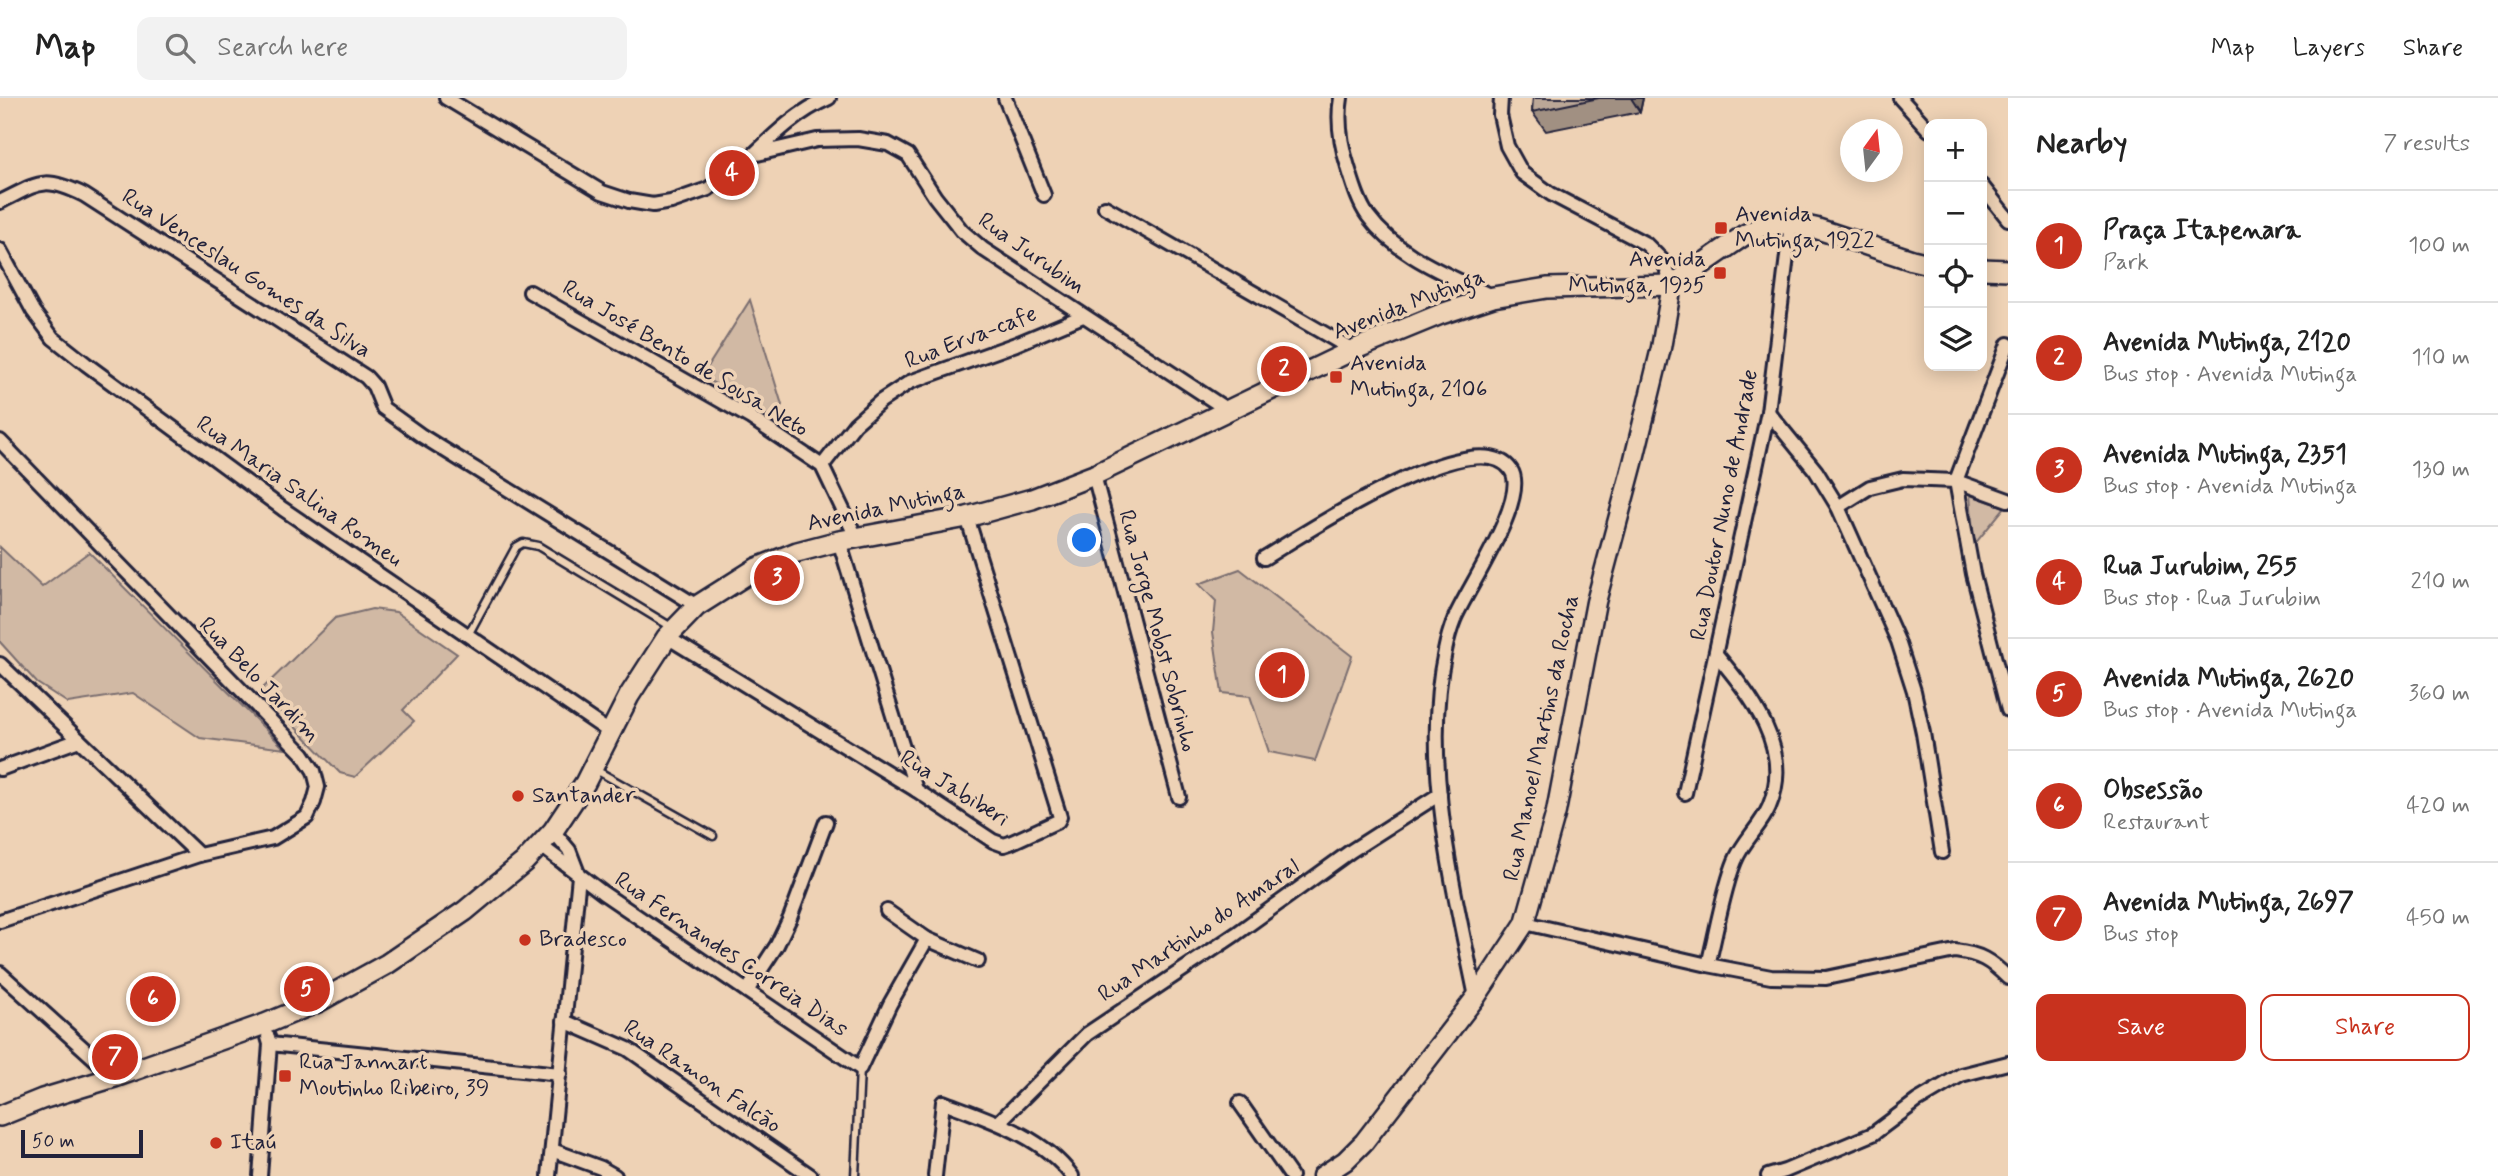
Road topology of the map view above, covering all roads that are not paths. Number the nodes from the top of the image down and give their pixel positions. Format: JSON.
{"nodes":[{"id":1,"x":446,"y":98,"type":"edge"},
{"id":2,"x":829,"y":98,"type":"edge"},
{"id":3,"x":1005,"y":98,"type":"edge"},
{"id":4,"x":1341,"y":98,"type":"edge"},
{"id":5,"x":1501,"y":98,"type":"edge"},
{"id":6,"x":1900,"y":98,"type":"edge"},
{"id":7,"x":1924,"y":124,"type":"edge"},
{"id":8,"x":753,"y":155,"type":"junction"},
{"id":9,"x":1987,"y":192,"type":"edge"},
{"id":10,"x":1044,"y":195,"type":"dead end"},
{"id":11,"x":0,"y":202,"type":"edge"},
{"id":12,"x":1105,"y":207,"type":"dead end"},
{"id":13,"x":2008,"y":219,"type":"edge"},
{"id":14,"x":1791,"y":223,"type":"junction"},
{"id":15,"x":0,"y":250,"type":"edge"},
{"id":16,"x":1924,"y":263,"type":"edge"},
{"id":17,"x":1987,"y":269,"type":"edge"},
{"id":18,"x":2008,"y":270,"type":"edge"},
{"id":19,"x":1672,"y":285,"type":"junction"},
{"id":20,"x":530,"y":292,"type":"dead end"},
{"id":21,"x":1493,"y":297,"type":"junction"},
{"id":22,"x":1083,"y":316,"type":"junction"},
{"id":23,"x":2008,"y":344,"type":"edge"},
{"id":24,"x":1353,"y":350,"type":"junction"},
{"id":25,"x":1229,"y":411,"type":"junction"},
{"id":26,"x":1768,"y":412,"type":"junction"},
{"id":27,"x":0,"y":441,"type":"edge"},
{"id":28,"x":822,"y":466,"type":"junction"},
{"id":29,"x":1094,"y":475,"type":"junction"},
{"id":30,"x":1956,"y":481,"type":"junction"},
{"id":31,"x":2008,"y":499,"type":"edge"},
{"id":32,"x":1838,"y":507,"type":"junction"},
{"id":33,"x":967,"y":517,"type":"junction"},
{"id":34,"x":847,"y":539,"type":"junction"},
{"id":35,"x":1264,"y":558,"type":"dead end"},
{"id":36,"x":697,"y":606,"type":"junction"},
{"id":37,"x":671,"y":633,"type":"junction"},
{"id":38,"x":468,"y":635,"type":"junction"},
{"id":39,"x":1716,"y":654,"type":"junction"},
{"id":40,"x":0,"y":664,"type":"edge"},
{"id":41,"x":2008,"y":710,"type":"edge"},
{"id":42,"x":611,"y":733,"type":"junction"},
{"id":43,"x":79,"y":740,"type":"junction"},
{"id":44,"x":593,"y":768,"type":"junction"},
{"id":45,"x":0,"y":769,"type":"edge"},
{"id":46,"x":916,"y":790,"type":"junction"},
{"id":47,"x":1685,"y":793,"type":"dead end"},
{"id":48,"x":1440,"y":794,"type":"junction"},
{"id":49,"x":1179,"y":797,"type":"dead end"},
{"id":50,"x":826,"y":822,"type":"dead end"},
{"id":51,"x":713,"y":836,"type":"dead end"},
{"id":52,"x":547,"y":838,"type":"junction"},
{"id":53,"x":1942,"y":852,"type":"dead end"},
{"id":54,"x":199,"y":855,"type":"junction"},
{"id":55,"x":579,"y":876,"type":"junction"},
{"id":56,"x":887,"y":911,"type":"dead end"},
{"id":57,"x":0,"y":920,"type":"edge"},
{"id":58,"x":1525,"y":923,"type":"junction"},
{"id":59,"x":927,"y":939,"type":"junction"},
{"id":60,"x":978,"y":961,"type":"dead end"},
{"id":61,"x":1709,"y":965,"type":"junction"},
{"id":62,"x":0,"y":973,"type":"edge"},
{"id":63,"x":2008,"y":978,"type":"edge"},
{"id":64,"x":747,"y":991,"type":"junction"},
{"id":65,"x":1476,"y":997,"type":"junction"},
{"id":66,"x":564,"y":1021,"type":"junction"},
{"id":67,"x":265,"y":1024,"type":"junction"},
{"id":68,"x":270,"y":1044,"type":"junction"},
{"id":69,"x":2008,"y":1063,"type":"edge"},
{"id":70,"x":860,"y":1068,"type":"junction"},
{"id":71,"x":560,"y":1074,"type":"junction"},
{"id":72,"x":115,"y":1077,"type":"junction"},
{"id":73,"x":1240,"y":1103,"type":"dead end"},
{"id":74,"x":0,"y":1115,"type":"edge"},
{"id":75,"x":998,"y":1123,"type":"junction"},
{"id":76,"x":552,"y":1150,"type":"junction"},
{"id":77,"x":260,"y":1176,"type":"edge"},
{"id":78,"x":550,"y":1176,"type":"edge"},
{"id":79,"x":615,"y":1176,"type":"edge"},
{"id":80,"x":811,"y":1176,"type":"edge"},
{"id":81,"x":855,"y":1176,"type":"edge"},
{"id":82,"x":934,"y":1176,"type":"edge"},
{"id":83,"x":1072,"y":1176,"type":"edge"},
{"id":84,"x":1291,"y":1176,"type":"edge"},
{"id":85,"x":1322,"y":1176,"type":"edge"},
{"id":86,"x":1768,"y":1176,"type":"edge"}],
"edges":[{"from":1,"to":8,"type":"street","name":"Rua Jurubim"},
{"from":2,"to":8,"type":"street"},
{"from":3,"to":10,"type":"street"},
{"from":4,"to":21,"type":"street"},
{"from":5,"to":19,"type":"street"},
{"from":6,"to":7,"type":"street"},
{"from":8,"to":22,"type":"street","name":"Rua Jurubim"},
{"from":9,"to":13,"type":"street"},
{"from":11,"to":36,"type":"street","name":"Rua Venceslau Gomes da Silva"},
{"from":12,"to":24,"type":"street"},
{"from":14,"to":16,"type":"main road"},
{"from":14,"to":19,"type":"main road"},
{"from":14,"to":26,"type":"street","name":"Rua Doutor Nuno de Andrade"},
{"from":15,"to":38,"type":"street","name":"Rua Maria Salina Romeu"},
{"from":17,"to":18,"type":"main road"},
{"from":19,"to":21,"type":"main road","name":"Avenida Mutinga"},
{"from":19,"to":58,"type":"main road","name":"Rua Manoel Martins da Rocha"},
{"from":20,"to":28,"type":"street","name":"Rua José Bento de Sousa Neto"},
{"from":21,"to":24,"type":"main road","name":"Avenida Mutinga"},
{"from":22,"to":25,"type":"street","name":"Rua Jurubim"},
{"from":22,"to":28,"type":"street","name":"Rua Erva-cafe"},
{"from":23,"to":30,"type":"street"},
{"from":24,"to":25,"type":"main road","name":"Avenida Mutinga"},
{"from":25,"to":29,"type":"main road","name":"Avenida Mutinga"},
{"from":26,"to":32,"type":"street"},
{"from":26,"to":39,"type":"street","name":"Rua Doutor Nuno de Andrade"},
{"from":27,"to":54,"type":"street","name":"Rua Belo Jardim"},
{"from":28,"to":34,"type":"street","name":"Rua José Bento de Sousa Neto"},
{"from":29,"to":33,"type":"main road","name":"Avenida Mutinga"},
{"from":29,"to":49,"type":"street","name":"Rua Jorge Mobst Sobrinho"},
{"from":30,"to":31,"type":"street"},
{"from":30,"to":32,"type":"street"},
{"from":30,"to":41,"type":"street"},
{"from":32,"to":53,"type":"street"},
{"from":33,"to":34,"type":"main road","name":"Avenida Mutinga"},
{"from":33,"to":46,"type":"street","name":"Rua Jabiberi"},
{"from":34,"to":36,"type":"main road","name":"Avenida Mutinga"},
{"from":34,"to":46,"type":"street","name":"Rua José Bento de Sousa Neto"},
{"from":35,"to":48,"type":"street"},
{"from":36,"to":37,"type":"main road","name":"Avenida Mutinga"},
{"from":37,"to":38,"type":"lane"},
{"from":37,"to":42,"type":"main road","name":"Avenida Mutinga"},
{"from":37,"to":46,"type":"street","name":"Rua Jabiberi"},
{"from":38,"to":42,"type":"street","name":"Rua Maria Salina Romeu"},
{"from":39,"to":47,"type":"street","name":"Rua Doutor Nuno de Andrade"},
{"from":39,"to":61,"type":"street"},
{"from":40,"to":43,"type":"street"},
{"from":42,"to":44,"type":"main road","name":"Avenida Mutinga"},
{"from":43,"to":45,"type":"street"},
{"from":43,"to":54,"type":"street"},
{"from":44,"to":51,"type":"lane"},
{"from":44,"to":52,"type":"main road","name":"Avenida Mutinga"},
{"from":48,"to":65,"type":"street"},
{"from":48,"to":75,"type":"street","name":"Rua Martinho do Amaral"},
{"from":50,"to":64,"type":"street"},
{"from":52,"to":55,"type":"street","name":"Rua Fernandes Correia Dias"},
{"from":52,"to":55,"type":"street"},
{"from":52,"to":67,"type":"main road","name":"Avenida Mutinga"},
{"from":54,"to":57,"type":"street","name":"Rua Belo Jardim"},
{"from":55,"to":64,"type":"street","name":"Rua Fernandes Correia Dias"},
{"from":55,"to":66,"type":"street"},
{"from":56,"to":59,"type":"street"},
{"from":58,"to":61,"type":"street"},
{"from":58,"to":65,"type":"main road","name":"Rua Manoel Martins da Rocha"},
{"from":59,"to":60,"type":"street"},
{"from":59,"to":70,"type":"street"},
{"from":61,"to":63,"type":"street"},
{"from":62,"to":72,"type":"street"},
{"from":64,"to":70,"type":"street","name":"Rua Fernandes Correia Dias"},
{"from":65,"to":85,"type":"main road","name":"Rua Manoel Martins da Rocha"},
{"from":66,"to":71,"type":"street"},
{"from":66,"to":80,"type":"street","name":"Rua Ramon Falcão"},
{"from":67,"to":68,"type":"street"},
{"from":67,"to":72,"type":"main road","name":"Avenida Mutinga"},
{"from":68,"to":71,"type":"street"},
{"from":68,"to":77,"type":"street"},
{"from":69,"to":86,"type":"street"},
{"from":70,"to":81,"type":"lane"},
{"from":71,"to":76,"type":"street"},
{"from":72,"to":74,"type":"main road","name":"Avenida Mutinga"},
{"from":73,"to":84,"type":"street"},
{"from":75,"to":82,"type":"street"},
{"from":75,"to":83,"type":"street"},
{"from":76,"to":78,"type":"street"},
{"from":76,"to":79,"type":"street"}]}
